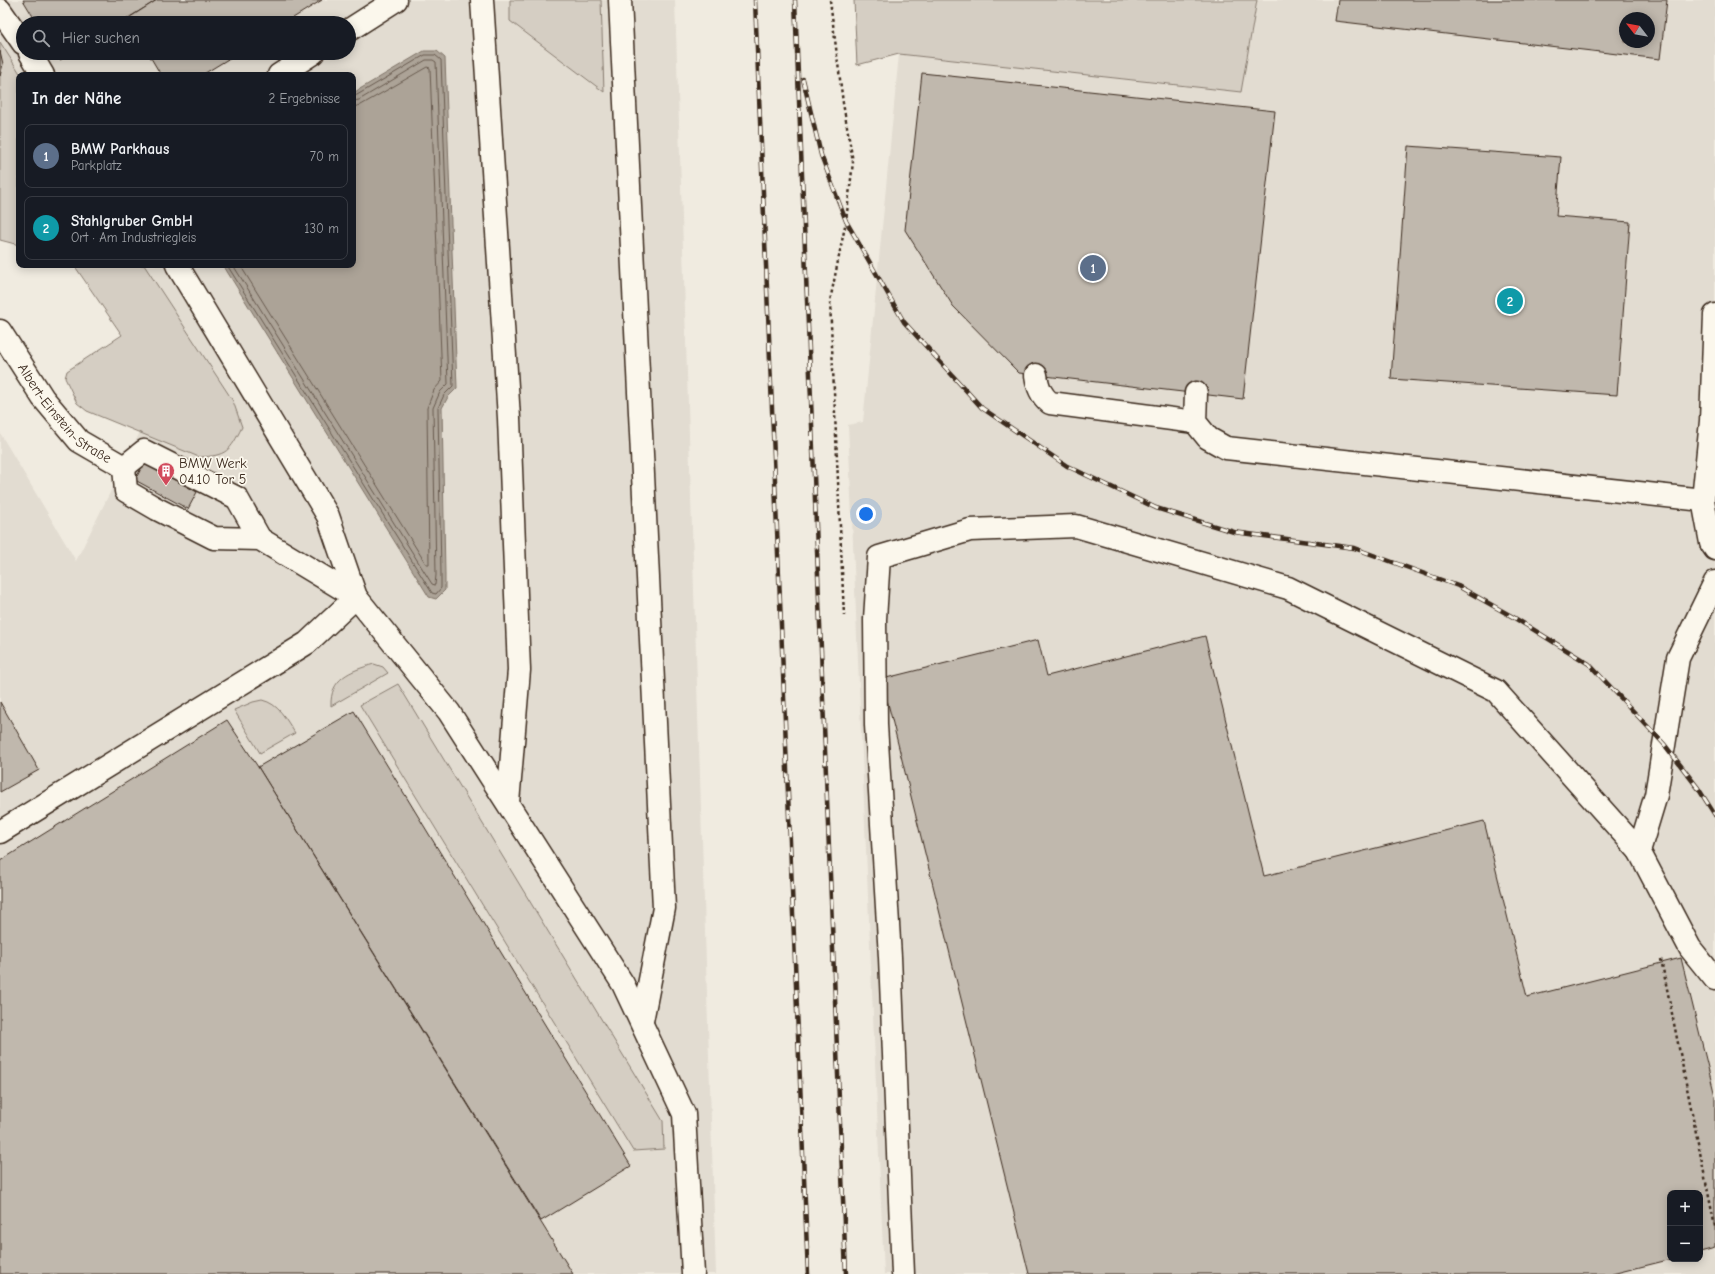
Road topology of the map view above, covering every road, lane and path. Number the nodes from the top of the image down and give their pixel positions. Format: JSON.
{"nodes":[{"id":1,"x":396,"y":0,"type":"edge"},
{"id":2,"x":482,"y":0,"type":"edge"},
{"id":3,"x":620,"y":0,"type":"edge"},
{"id":4,"x":0,"y":10,"type":"edge"},
{"id":5,"x":356,"y":26,"type":"edge"},
{"id":6,"x":16,"y":33,"type":"edge"},
{"id":7,"x":34,"y":60,"type":"edge"},
{"id":8,"x":302,"y":60,"type":"edge"},
{"id":9,"x":41,"y":72,"type":"edge"},
{"id":10,"x":284,"y":72,"type":"edge"},
{"id":11,"x":179,"y":268,"type":"edge"},
{"id":12,"x":1715,"y":315,"type":"edge"},
{"id":13,"x":0,"y":331,"type":"edge"},
{"id":14,"x":1036,"y":375,"type":"dead end"},
{"id":15,"x":1196,"y":393,"type":"dead end"},
{"id":16,"x":1195,"y":422,"type":"junction"},
{"id":17,"x":124,"y":467,"type":"junction"},
{"id":18,"x":1704,"y":500,"type":"junction"},
{"id":19,"x":260,"y":539,"type":"junction"},
{"id":20,"x":1715,"y":549,"type":"edge"},
{"id":21,"x":1715,"y":582,"type":"edge"},
{"id":22,"x":356,"y":597,"type":"junction"},
{"id":23,"x":508,"y":803,"type":"junction"},
{"id":24,"x":0,"y":832,"type":"edge"},
{"id":25,"x":1640,"y":851,"type":"junction"},
{"id":26,"x":1660,"y":953,"type":"dead end"},
{"id":27,"x":1715,"y":979,"type":"edge"},
{"id":28,"x":642,"y":1021,"type":"junction"},
{"id":29,"x":1715,"y":1227,"type":"edge"},
{"id":30,"x":693,"y":1274,"type":"edge"},
{"id":31,"x":903,"y":1274,"type":"edge"}],
"edges":[{"from":1,"to":5,"type":"street"},
{"from":2,"to":23,"type":"street"},
{"from":3,"to":28,"type":"street"},
{"from":4,"to":6,"type":"street"},
{"from":7,"to":9,"type":"street"},
{"from":8,"to":10,"type":"street"},
{"from":11,"to":22,"type":"street"},
{"from":12,"to":18,"type":"street"},
{"from":13,"to":17,"type":"street","name":"Albert-Einstein-Straße"},
{"from":14,"to":16,"type":"street"},
{"from":15,"to":16,"type":"street"},
{"from":16,"to":18,"type":"street"},
{"from":17,"to":19,"type":"street"},
{"from":17,"to":19,"type":"street"},
{"from":18,"to":20,"type":"street"},
{"from":19,"to":22,"type":"street"},
{"from":21,"to":25,"type":"street"},
{"from":22,"to":23,"type":"street"},
{"from":22,"to":24,"type":"street"},
{"from":23,"to":28,"type":"street"},
{"from":25,"to":27,"type":"street"},
{"from":25,"to":31,"type":"street"},
{"from":26,"to":29,"type":"path"},
{"from":28,"to":30,"type":"street"}]}
